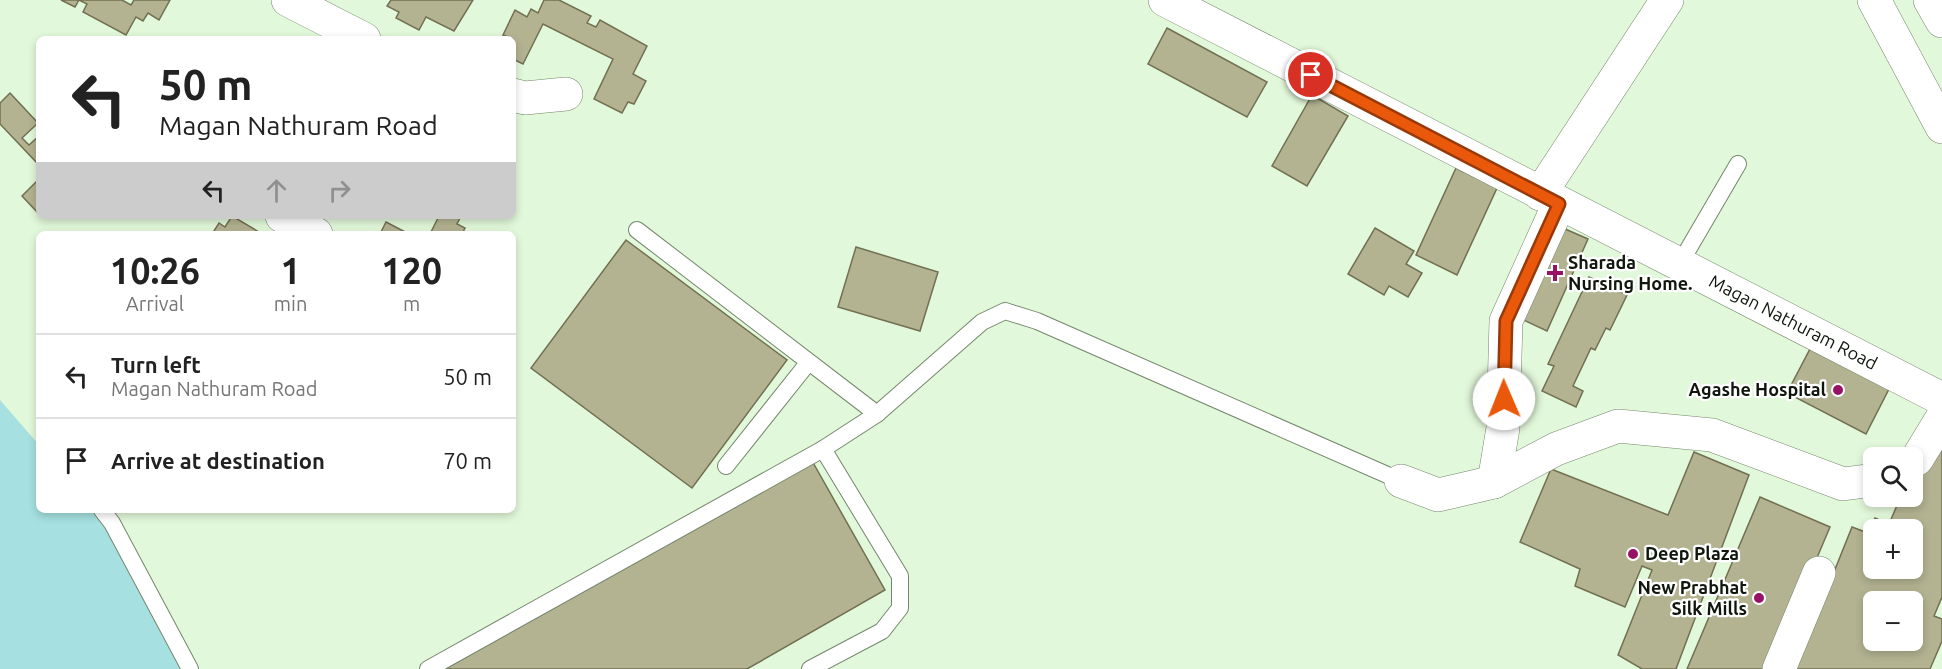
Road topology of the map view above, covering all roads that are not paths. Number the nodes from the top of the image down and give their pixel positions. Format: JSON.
{"nodes":[{"id":1,"x":288,"y":0,"type":"edge"},
{"id":2,"x":1165,"y":0,"type":"edge"},
{"id":3,"x":1667,"y":0,"type":"edge"},
{"id":4,"x":1874,"y":0,"type":"edge"},
{"id":5,"x":1930,"y":0,"type":"edge"},
{"id":6,"x":1942,"y":21,"type":"edge"},
{"id":7,"x":358,"y":36,"type":"edge"},
{"id":8,"x":566,"y":94,"type":"dead end"},
{"id":9,"x":516,"y":96,"type":"edge"},
{"id":10,"x":1942,"y":128,"type":"edge"},
{"id":11,"x":1738,"y":164,"type":"dead end"},
{"id":12,"x":1550,"y":199,"type":"junction"},
{"id":13,"x":288,"y":219,"type":"edge"},
{"id":14,"x":637,"y":230,"type":"dead end"},
{"id":15,"x":310,"y":231,"type":"edge"},
{"id":16,"x":1679,"y":265,"type":"junction"},
{"id":17,"x":808,"y":363,"type":"junction"},
{"id":18,"x":1942,"y":399,"type":"edge"},
{"id":19,"x":877,"y":414,"type":"junction"},
{"id":20,"x":1942,"y":418,"type":"edge"},
{"id":21,"x":823,"y":448,"type":"junction"},
{"id":22,"x":1923,"y":449,"type":"edge"},
{"id":23,"x":726,"y":466,"type":"dead end"},
{"id":24,"x":1863,"y":481,"type":"edge"},
{"id":25,"x":1401,"y":482,"type":"joint"},
{"id":26,"x":1494,"y":482,"type":"junction"},
{"id":27,"x":104,"y":513,"type":"edge"},
{"id":28,"x":1820,"y":573,"type":"dead end"},
{"id":29,"x":190,"y":669,"type":"edge"},
{"id":30,"x":428,"y":669,"type":"edge"},
{"id":31,"x":810,"y":669,"type":"edge"},
{"id":32,"x":1779,"y":669,"type":"edge"}],
"edges":[{"from":1,"to":7,"type":"street"},
{"from":2,"to":12,"type":"street","name":"Magan Nathuram Road"},
{"from":3,"to":12,"type":"street"},
{"from":4,"to":10,"type":"street"},
{"from":5,"to":6,"type":"street"},
{"from":8,"to":9,"type":"street"},
{"from":11,"to":16,"type":"lane"},
{"from":12,"to":16,"type":"street","name":"Magan Nathuram Road"},
{"from":12,"to":26,"type":"street"},
{"from":13,"to":15,"type":"street"},
{"from":14,"to":17,"type":"lane"},
{"from":16,"to":18,"type":"street","name":"Magan Nathuram Road"},
{"from":17,"to":19,"type":"lane"},
{"from":17,"to":23,"type":"lane"},
{"from":19,"to":21,"type":"lane"},
{"from":19,"to":25,"type":"lane"},
{"from":20,"to":22,"type":"street"},
{"from":21,"to":30,"type":"lane"},
{"from":21,"to":31,"type":"lane"},
{"from":24,"to":26,"type":"street"},
{"from":25,"to":26,"type":"street"},
{"from":27,"to":29,"type":"lane"},
{"from":28,"to":32,"type":"street"}]}
